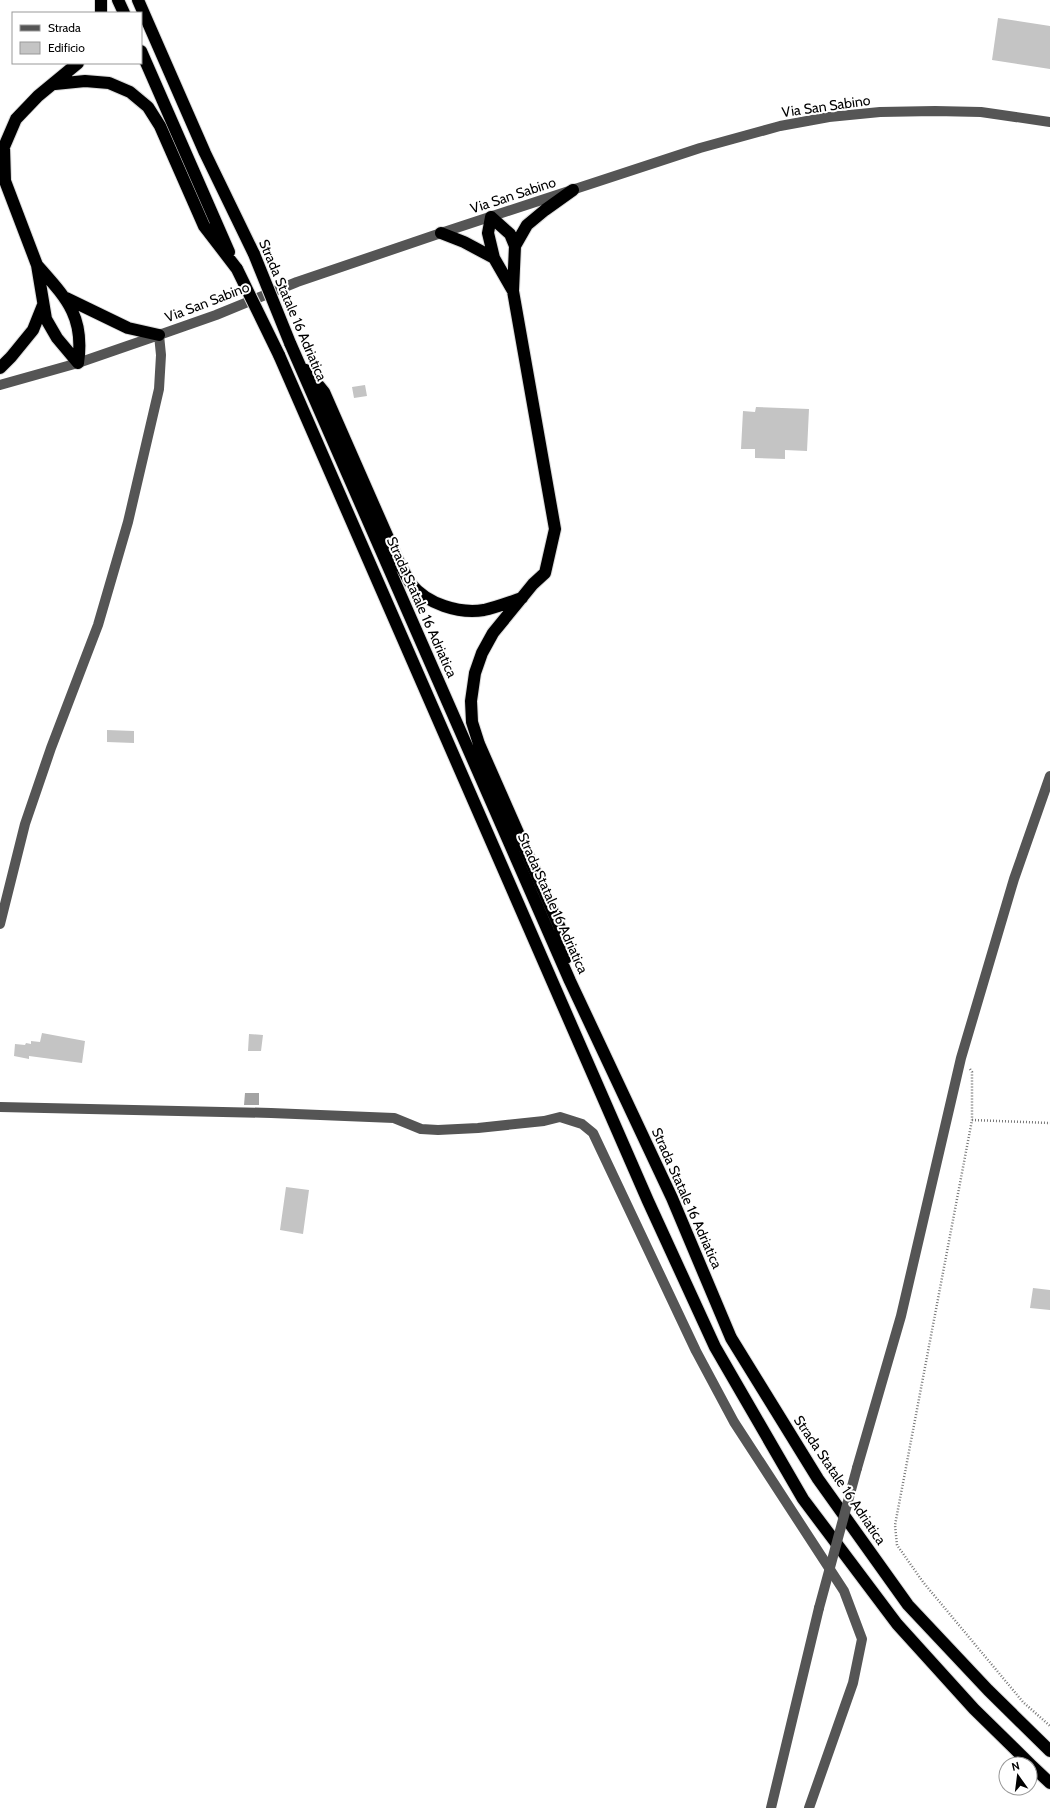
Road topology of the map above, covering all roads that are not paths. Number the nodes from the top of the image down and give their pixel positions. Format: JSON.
{"nodes":[{"id":1,"x":101,"y":0,"type":"edge"},
{"id":2,"x":118,"y":0,"type":"edge"},
{"id":3,"x":138,"y":0,"type":"edge"},
{"id":4,"x":101,"y":12,"type":"edge"},
{"id":5,"x":124,"y":12,"type":"edge"},
{"id":6,"x":142,"y":53,"type":"edge"},
{"id":7,"x":77,"y":64,"type":"edge"},
{"id":8,"x":55,"y":84,"type":"junction"},
{"id":9,"x":1050,"y":122,"type":"edge"},
{"id":10,"x":573,"y":190,"type":"junction"},
{"id":11,"x":491,"y":216,"type":"junction"},
{"id":12,"x":441,"y":233,"type":"junction"},
{"id":13,"x":516,"y":246,"type":"junction"},
{"id":14,"x":494,"y":258,"type":"junction"},
{"id":15,"x":38,"y":266,"type":"junction"},
{"id":16,"x":237,"y":269,"type":"junction"},
{"id":17,"x":513,"y":291,"type":"junction"},
{"id":18,"x":66,"y":298,"type":"junction"},
{"id":19,"x":43,"y":305,"type":"junction"},
{"id":20,"x":159,"y":335,"type":"junction"},
{"id":21,"x":296,"y":358,"type":"junction"},
{"id":22,"x":78,"y":363,"type":"junction"},
{"id":23,"x":0,"y":368,"type":"edge"},
{"id":24,"x":0,"y":385,"type":"edge"},
{"id":25,"x":523,"y":597,"type":"junction"},
{"id":26,"x":1050,"y":776,"type":"edge"},
{"id":27,"x":0,"y":924,"type":"edge"},
{"id":28,"x":570,"y":981,"type":"junction"},
{"id":29,"x":0,"y":1106,"type":"edge"},
{"id":30,"x":1050,"y":1751,"type":"edge"},
{"id":31,"x":1022,"y":1756,"type":"edge"},
{"id":32,"x":1038,"y":1772,"type":"edge"},
{"id":33,"x":1050,"y":1783,"type":"edge"},
{"id":34,"x":771,"y":1808,"type":"edge"},
{"id":35,"x":809,"y":1808,"type":"edge"}],
"edges":[{"from":1,"to":4,"type":"highway"},
{"from":2,"to":5,"type":"highway"},
{"from":3,"to":21,"type":"highway","name":"Strada Statale 16 Adriatica","bridge":true},
{"from":6,"to":16,"type":"highway"},
{"from":7,"to":8,"type":"highway"},
{"from":8,"to":15,"type":"highway"},
{"from":8,"to":16,"type":"highway"},
{"from":9,"to":10,"type":"street","name":"Via San Sabino"},
{"from":10,"to":11,"type":"street","name":"Via San Sabino"},
{"from":10,"to":13,"type":"highway"},
{"from":11,"to":12,"type":"street","name":"Via San Sabino"},
{"from":11,"to":13,"type":"highway"},
{"from":11,"to":14,"type":"highway"},
{"from":12,"to":14,"type":"highway"},
{"from":12,"to":20,"type":"street","name":"Via San Sabino"},
{"from":13,"to":17,"type":"highway"},
{"from":14,"to":17,"type":"highway"},
{"from":15,"to":18,"type":"highway"},
{"from":15,"to":19,"type":"highway"},
{"from":16,"to":31,"type":"highway","bridge":true},
{"from":17,"to":25,"type":"highway"},
{"from":18,"to":20,"type":"highway"},
{"from":18,"to":22,"type":"highway"},
{"from":19,"to":22,"type":"highway"},
{"from":19,"to":23,"type":"highway"},
{"from":20,"to":22,"type":"street","name":"Via San Sabino"},
{"from":20,"to":27,"type":"street"},
{"from":21,"to":25,"type":"highway"},
{"from":21,"to":28,"type":"highway","name":"Strada Statale 16 Adriatica"},
{"from":22,"to":24,"type":"street","name":"Via San Sabino"},
{"from":25,"to":28,"type":"highway"},
{"from":26,"to":34,"type":"street","bridge":true},
{"from":28,"to":30,"type":"highway","name":"Strada Statale 16 Adriatica"},
{"from":29,"to":35,"type":"street"},
{"from":32,"to":33,"type":"highway"}]}
